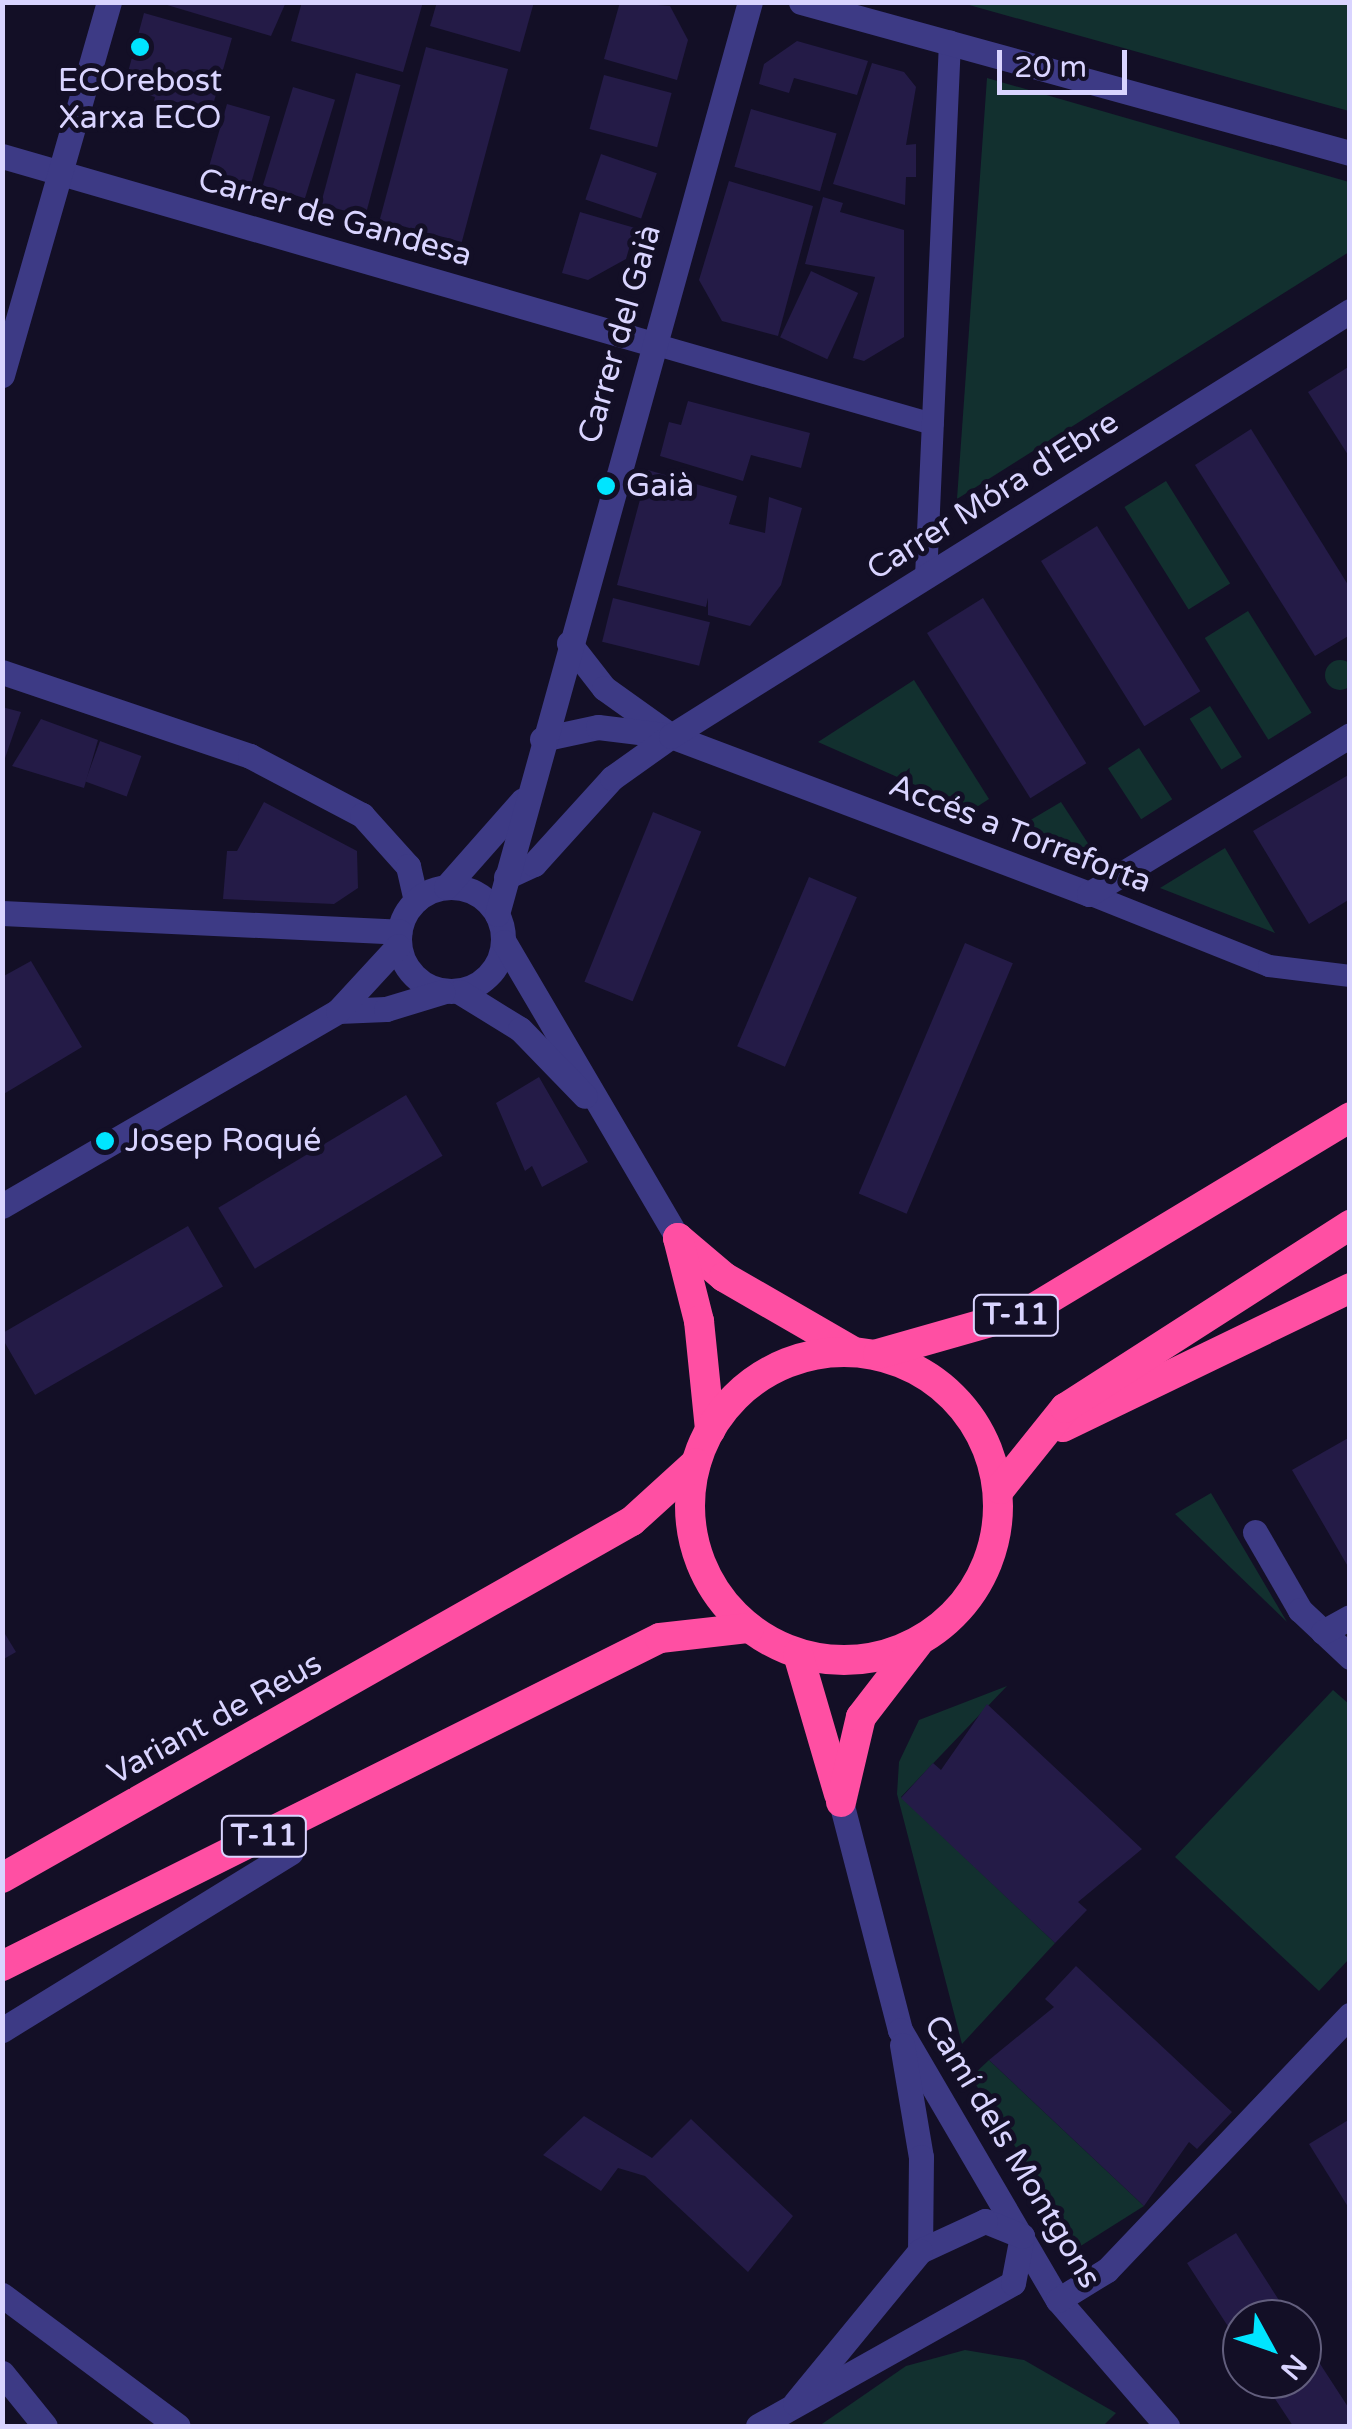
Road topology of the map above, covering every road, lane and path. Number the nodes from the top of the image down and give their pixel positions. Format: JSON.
{"nodes":[{"id":1,"x":109,"y":2,"type":"edge"},
{"id":2,"x":750,"y":2,"type":"edge"},
{"id":3,"x":801,"y":2,"type":"edge"},
{"id":4,"x":950,"y":42,"type":"junction"},
{"id":5,"x":1350,"y":153,"type":"edge"},
{"id":6,"x":2,"y":156,"type":"edge"},
{"id":7,"x":61,"y":173,"type":"junction"},
{"id":8,"x":1350,"y":312,"type":"edge"},
{"id":9,"x":650,"y":343,"type":"junction"},
{"id":10,"x":2,"y":375,"type":"edge"},
{"id":11,"x":933,"y":424,"type":"junction"},
{"id":12,"x":926,"y":577,"type":"junction"},
{"id":13,"x":568,"y":643,"type":"junction"},
{"id":14,"x":2,"y":672,"type":"edge"},
{"id":15,"x":1350,"y":735,"type":"edge"},
{"id":16,"x":671,"y":736,"type":"junction"},
{"id":17,"x":542,"y":739,"type":"junction"},
{"id":18,"x":524,"y":800,"type":"junction"},
{"id":19,"x":506,"y":876,"type":"junction"},
{"id":20,"x":446,"y":887,"type":"junction"},
{"id":21,"x":1089,"y":894,"type":"junction"},
{"id":22,"x":416,"y":900,"type":"junction"},
{"id":23,"x":2,"y":913,"type":"edge"},
{"id":24,"x":496,"y":914,"type":"junction"},
{"id":25,"x":399,"y":939,"type":"junction"},
{"id":26,"x":504,"y":942,"type":"junction"},
{"id":27,"x":1350,"y":976,"type":"edge"},
{"id":28,"x":451,"y":992,"type":"junction"},
{"id":29,"x":338,"y":1010,"type":"junction"},
{"id":30,"x":602,"y":1114,"type":"junction"},
{"id":31,"x":1350,"y":1117,"type":"edge"},
{"id":32,"x":2,"y":1206,"type":"edge"},
{"id":33,"x":1350,"y":1225,"type":"edge"},
{"id":34,"x":678,"y":1238,"type":"junction"},
{"id":35,"x":1350,"y":1288,"type":"edge"},
{"id":36,"x":865,"y":1353,"type":"junction"},
{"id":37,"x":710,"y":1430,"type":"junction"},
{"id":38,"x":1037,"y":1438,"type":"junction"},
{"id":39,"x":696,"y":1462,"type":"junction"},
{"id":40,"x":1000,"y":1489,"type":"junction"},
{"id":41,"x":1254,"y":1532,"type":"dead end"},
{"id":42,"x":1350,"y":1617,"type":"edge"},
{"id":43,"x":749,"y":1628,"type":"junction"},
{"id":44,"x":1323,"y":1632,"type":"junction"},
{"id":45,"x":920,"y":1641,"type":"junction"},
{"id":46,"x":798,"y":1654,"type":"junction"},
{"id":47,"x":1350,"y":1657,"type":"edge"},
{"id":48,"x":841,"y":1802,"type":"junction"},
{"id":49,"x":300,"y":1818,"type":"junction"},
{"id":50,"x":291,"y":1852,"type":"joint"},
{"id":51,"x":2,"y":1878,"type":"edge"},
{"id":52,"x":2,"y":1966,"type":"edge"},
{"id":53,"x":1350,"y":2015,"type":"edge"},
{"id":54,"x":2,"y":2030,"type":"edge"},
{"id":55,"x":900,"y":2030,"type":"junction"},
{"id":56,"x":1022,"y":2236,"type":"junction"},
{"id":57,"x":920,"y":2252,"type":"junction"},
{"id":58,"x":2,"y":2295,"type":"edge"},
{"id":59,"x":1058,"y":2300,"type":"junction"},
{"id":60,"x":2,"y":2373,"type":"edge"},
{"id":61,"x":795,"y":2403,"type":"junction"},
{"id":62,"x":46,"y":2426,"type":"edge"},
{"id":63,"x":178,"y":2426,"type":"edge"},
{"id":64,"x":758,"y":2426,"type":"edge"},
{"id":65,"x":1168,"y":2426,"type":"edge"}],
"edges":[{"from":1,"to":7,"type":"street"},
{"from":2,"to":9,"type":"street","name":"Carrer del Gaià"},
{"from":3,"to":4,"type":"street"},
{"from":4,"to":5,"type":"street"},
{"from":4,"to":11,"type":"lane"},
{"from":6,"to":7,"type":"street","name":"Carrer de Gandesa"},
{"from":7,"to":9,"type":"street","name":"Carrer de Gandesa"},
{"from":7,"to":10,"type":"street"},
{"from":8,"to":12,"type":"street","name":"Carrer Móra d'Ebre"},
{"from":9,"to":11,"type":"lane"},
{"from":9,"to":13,"type":"street","name":"Carrer del Gaià"},
{"from":11,"to":12,"type":"lane"},
{"from":12,"to":16,"type":"street","name":"Carrer Móra d'Ebre"},
{"from":13,"to":16,"type":"street"},
{"from":13,"to":17,"type":"street","name":"Carrer del Gaià"},
{"from":14,"to":22,"type":"street"},
{"from":15,"to":21,"type":"street"},
{"from":16,"to":17,"type":"street"},
{"from":16,"to":19,"type":"street","name":"Carrer Móra d'Ebre"},
{"from":16,"to":21,"type":"street","name":"Accés a Torreforta"},
{"from":17,"to":18,"type":"street","name":"Carrer del Gaià"},
{"from":18,"to":19,"type":"street","name":"Carrer del Gaià"},
{"from":18,"to":20,"type":"street","name":"Carrer del Gaià"},
{"from":19,"to":24,"type":"street","name":"Carrer del Gaià"},
{"from":20,"to":22,"type":"street"},
{"from":20,"to":24,"type":"street"},
{"from":21,"to":27,"type":"lane","name":"Accés a Torreforta"},
{"from":22,"to":25,"type":"street"},
{"from":23,"to":25,"type":"street"},
{"from":24,"to":26,"type":"street"},
{"from":25,"to":28,"type":"street"},
{"from":25,"to":29,"type":"street"},
{"from":26,"to":28,"type":"street"},
{"from":26,"to":30,"type":"street"},
{"from":28,"to":29,"type":"street"},
{"from":28,"to":30,"type":"street"},
{"from":29,"to":32,"type":"street"},
{"from":30,"to":34,"type":"street"},
{"from":31,"to":36,"type":"highway","number":"T-11"},
{"from":33,"to":38,"type":"highway","number":"T-11"},
{"from":34,"to":36,"type":"highway"},
{"from":34,"to":37,"type":"highway"},
{"from":35,"to":38,"type":"highway"},
{"from":36,"to":37,"type":"highway","number":"T-11"},
{"from":36,"to":40,"type":"highway"},
{"from":37,"to":39,"type":"highway","number":"T-11"},
{"from":38,"to":40,"type":"highway","number":"T-11"},
{"from":39,"to":43,"type":"highway","number":"T-11"},
{"from":39,"to":51,"type":"highway","name":"Variant de Reus","number":"T-11"},
{"from":40,"to":45,"type":"highway","number":"T-11"},
{"from":41,"to":44,"type":"street"},
{"from":42,"to":44,"type":"street"},
{"from":43,"to":46,"type":"highway","number":"T-11"},
{"from":43,"to":49,"type":"highway","number":"T-11"},
{"from":44,"to":47,"type":"street"},
{"from":45,"to":46,"type":"highway","number":"T-11"},
{"from":45,"to":48,"type":"highway"},
{"from":46,"to":48,"type":"highway"},
{"from":48,"to":55,"type":"street","name":"Camí dels Montgons"},
{"from":49,"to":50,"type":"highway"},
{"from":49,"to":52,"type":"highway","number":"T-11"},
{"from":50,"to":54,"type":"street"},
{"from":53,"to":59,"type":"street"},
{"from":55,"to":56,"type":"street","name":"Camí dels Montgons"},
{"from":55,"to":57,"type":"street"},
{"from":56,"to":57,"type":"street"},
{"from":56,"to":59,"type":"street","name":"Camí dels Montgons"},
{"from":56,"to":61,"type":"street"},
{"from":57,"to":61,"type":"street"},
{"from":58,"to":63,"type":"street"},
{"from":59,"to":65,"type":"street","name":"Camí dels Montgons"},
{"from":60,"to":62,"type":"street"},
{"from":61,"to":64,"type":"street"}]}
